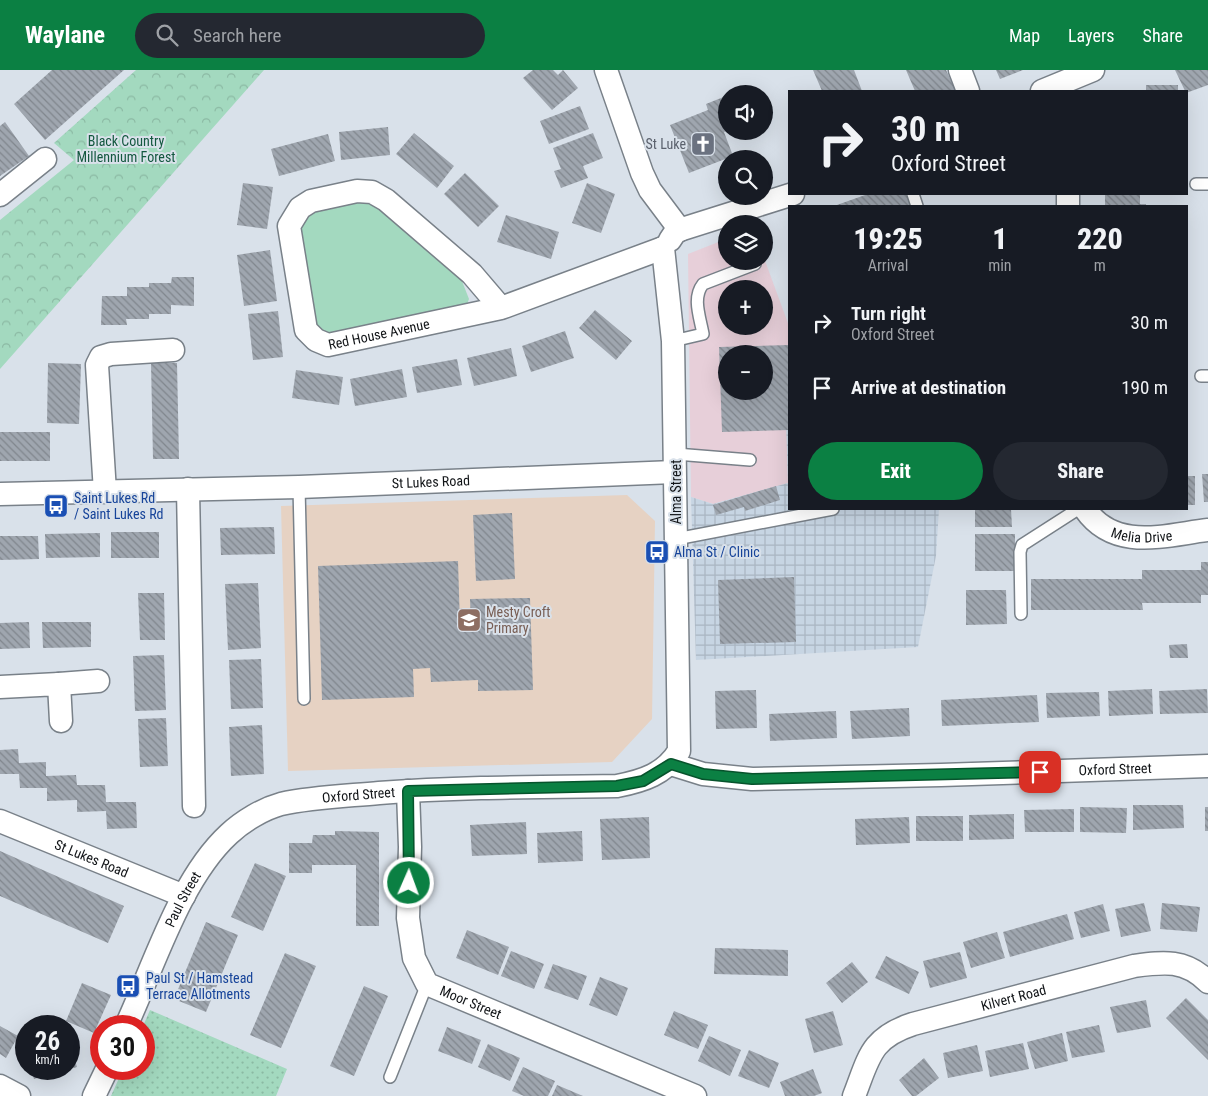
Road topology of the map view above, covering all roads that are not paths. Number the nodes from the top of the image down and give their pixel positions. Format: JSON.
{"nodes":[{"id":1,"x":606,"y":70,"type":"edge"},
{"id":2,"x":960,"y":70,"type":"edge"},
{"id":3,"x":1093,"y":70,"type":"edge"},
{"id":4,"x":968,"y":90,"type":"edge"},
{"id":5,"x":1046,"y":90,"type":"edge"},
{"id":6,"x":44,"y":159,"type":"dead end"},
{"id":7,"x":1196,"y":184,"type":"dead end"},
{"id":8,"x":1208,"y":184,"type":"edge"},
{"id":9,"x":0,"y":195,"type":"edge"},
{"id":10,"x":791,"y":195,"type":"edge"},
{"id":11,"x":680,"y":230,"type":"junction"},
{"id":12,"x":664,"y":248,"type":"junction"},
{"id":13,"x":739,"y":270,"type":"edge"},
{"id":14,"x":501,"y":308,"type":"junction"},
{"id":15,"x":672,"y":341,"type":"junction"},
{"id":16,"x":173,"y":350,"type":"dead end"},
{"id":17,"x":750,"y":460,"type":"dead end"},
{"id":18,"x":675,"y":463,"type":"junction"},
{"id":19,"x":300,"y":487,"type":"junction"},
{"id":20,"x":188,"y":489,"type":"junction"},
{"id":21,"x":104,"y":492,"type":"junction"},
{"id":22,"x":0,"y":494,"type":"edge"},
{"id":23,"x":828,"y":510,"type":"edge"},
{"id":24,"x":1076,"y":510,"type":"edge"},
{"id":25,"x":1087,"y":510,"type":"edge"},
{"id":26,"x":1208,"y":530,"type":"edge"},
{"id":27,"x":676,"y":539,"type":"junction"},
{"id":28,"x":1021,"y":614,"type":"dead end"},
{"id":29,"x":98,"y":681,"type":"dead end"},
{"id":30,"x":60,"y":684,"type":"junction"},
{"id":31,"x":0,"y":687,"type":"edge"},
{"id":32,"x":304,"y":699,"type":"dead end"},
{"id":33,"x":61,"y":721,"type":"dead end"},
{"id":34,"x":671,"y":764,"type":"junction"},
{"id":35,"x":1208,"y":766,"type":"edge"},
{"id":36,"x":408,"y":791,"type":"junction"},
{"id":37,"x":280,"y":805,"type":"joint"},
{"id":38,"x":194,"y":806,"type":"dead end"},
{"id":39,"x":0,"y":821,"type":"edge"},
{"id":40,"x":184,"y":896,"type":"junction"},
{"id":41,"x":1208,"y":982,"type":"edge"},
{"id":42,"x":426,"y":984,"type":"junction"},
{"id":43,"x":131,"y":1015,"type":"edge"},
{"id":44,"x":390,"y":1077,"type":"dead end"},
{"id":45,"x":102,"y":1080,"type":"edge"},
{"id":46,"x":0,"y":1086,"type":"edge"},
{"id":47,"x":18,"y":1096,"type":"edge"},
{"id":48,"x":94,"y":1096,"type":"edge"},
{"id":49,"x":695,"y":1096,"type":"edge"},
{"id":50,"x":854,"y":1096,"type":"edge"}],
"edges":[{"from":1,"to":11,"type":"street"},
{"from":2,"to":4,"type":"street"},
{"from":3,"to":5,"type":"street"},
{"from":6,"to":9,"type":"street"},
{"from":7,"to":8,"type":"lane"},
{"from":10,"to":11,"type":"street"},
{"from":11,"to":12,"type":"street"},
{"from":12,"to":14,"type":"street","name":"Red House Avenue"},
{"from":12,"to":15,"type":"street","name":"Alma Street"},
{"from":13,"to":15,"type":"lane"},
{"from":14,"to":14,"type":"street","name":"Red House Avenue"},
{"from":15,"to":18,"type":"street","name":"Alma Street"},
{"from":16,"to":21,"type":"street"},
{"from":17,"to":18,"type":"lane"},
{"from":18,"to":19,"type":"street","name":"St Lukes Road"},
{"from":18,"to":27,"type":"street","name":"Alma Street"},
{"from":19,"to":20,"type":"street","name":"St Lukes Road"},
{"from":19,"to":32,"type":"lane"},
{"from":20,"to":21,"type":"street","name":"St Lukes Road"},
{"from":20,"to":38,"type":"street"},
{"from":21,"to":22,"type":"street","name":"St Lukes Road"},
{"from":23,"to":27,"type":"lane"},
{"from":24,"to":28,"type":"lane"},
{"from":25,"to":26,"type":"street","name":"Melia Drive"},
{"from":27,"to":34,"type":"street","name":"Alma Street"},
{"from":29,"to":30,"type":"street"},
{"from":30,"to":31,"type":"street"},
{"from":30,"to":33,"type":"street"},
{"from":34,"to":35,"type":"street","name":"Oxford Street"},
{"from":34,"to":36,"type":"street","name":"Oxford Street"},
{"from":36,"to":37,"type":"street","name":"Oxford Street"},
{"from":36,"to":42,"type":"street","name":"Moor Street"},
{"from":37,"to":40,"type":"street","name":"Paul Street"},
{"from":39,"to":40,"type":"street","name":"St Lukes Road"},
{"from":40,"to":43,"type":"street","name":"Paul Street"},
{"from":41,"to":50,"type":"street","name":"Kilvert Road"},
{"from":42,"to":44,"type":"lane"},
{"from":42,"to":49,"type":"street","name":"Moor Street"},
{"from":45,"to":48,"type":"street"},
{"from":46,"to":47,"type":"street"}]}
